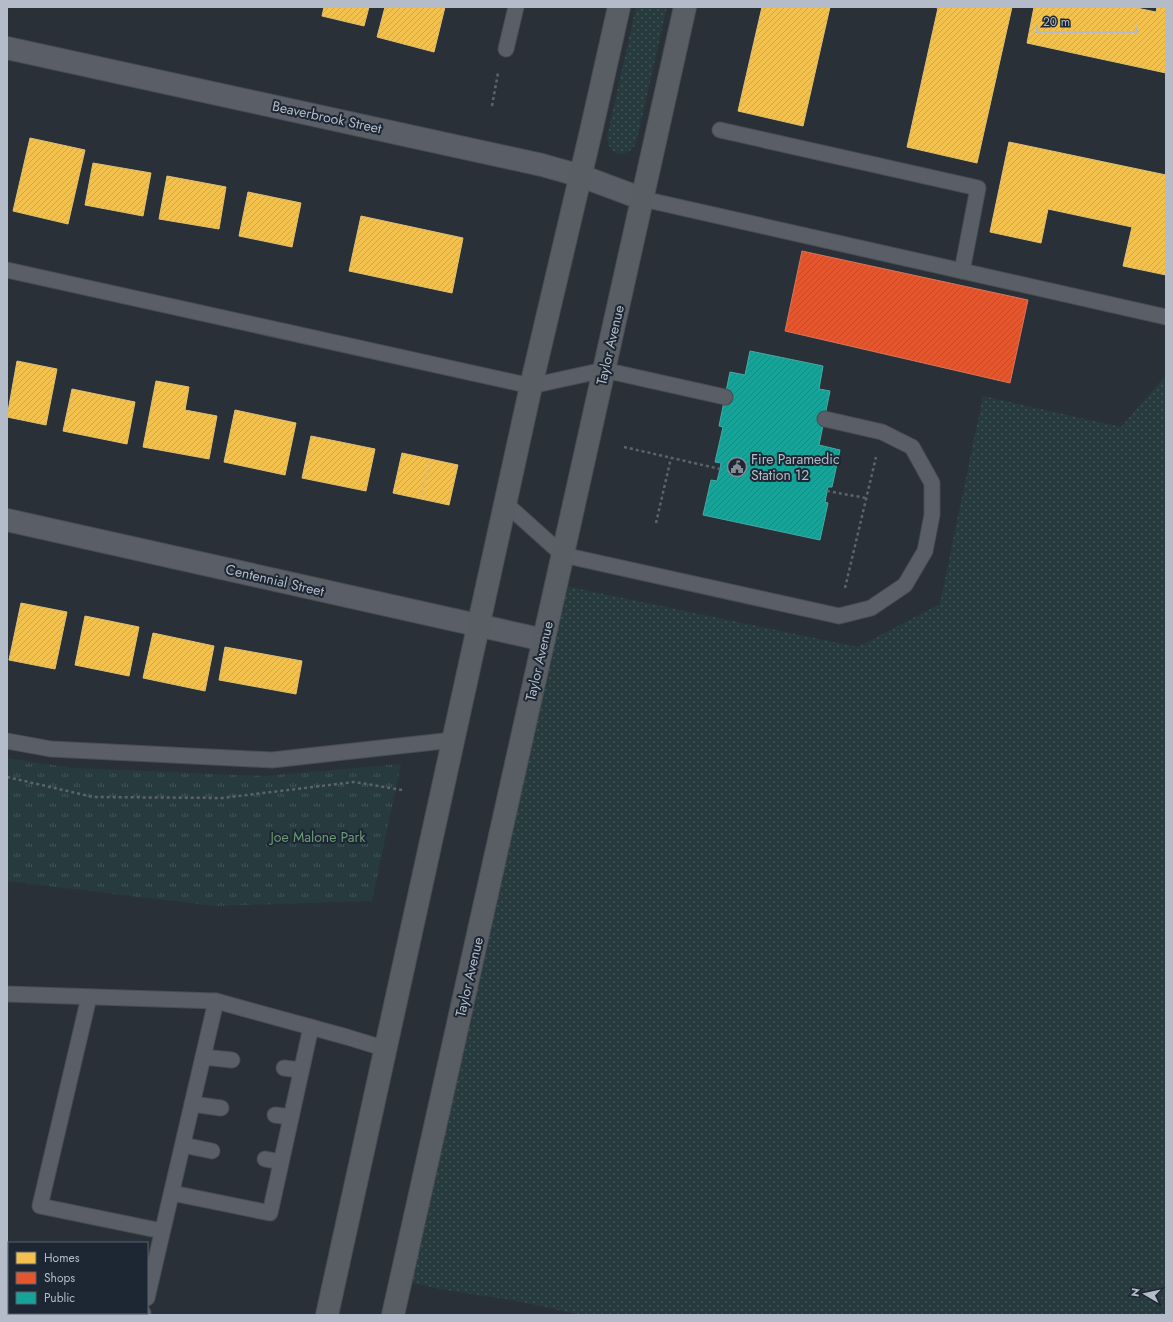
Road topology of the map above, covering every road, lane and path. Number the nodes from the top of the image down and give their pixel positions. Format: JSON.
{"nodes":[{"id":1,"x":516,"y":7,"type":"edge"},
{"id":2,"x":619,"y":7,"type":"edge"},
{"id":3,"x":685,"y":7,"type":"edge"},
{"id":4,"x":7,"y":48,"type":"edge"},
{"id":5,"x":506,"y":48,"type":"dead end"},
{"id":6,"x":499,"y":69,"type":"dead end"},
{"id":7,"x":492,"y":106,"type":"dead end"},
{"id":8,"x":720,"y":130,"type":"dead end"},
{"id":9,"x":581,"y":176,"type":"junction"},
{"id":10,"x":643,"y":199,"type":"junction"},
{"id":11,"x":7,"y":270,"type":"edge"},
{"id":12,"x":962,"y":271,"type":"junction"},
{"id":13,"x":1166,"y":317,"type":"edge"},
{"id":14,"x":604,"y":370,"type":"junction"},
{"id":15,"x":532,"y":386,"type":"junction"},
{"id":16,"x":725,"y":397,"type":"dead end"},
{"id":17,"x":825,"y":419,"type":"dead end"},
{"id":18,"x":882,"y":432,"type":"junction"},
{"id":19,"x":624,"y":447,"type":"dead end"},
{"id":20,"x":671,"y":458,"type":"junction"},
{"id":21,"x":720,"y":469,"type":"dead end"},
{"id":22,"x":827,"y":491,"type":"dead end"},
{"id":23,"x":866,"y":498,"type":"junction"},
{"id":24,"x":506,"y":504,"type":"junction"},
{"id":25,"x":7,"y":520,"type":"edge"},
{"id":26,"x":656,"y":523,"type":"dead end"},
{"id":27,"x":563,"y":555,"type":"junction"},
{"id":28,"x":838,"y":616,"type":"junction"},
{"id":29,"x":479,"y":625,"type":"junction"},
{"id":30,"x":544,"y":640,"type":"junction"},
{"id":31,"x":453,"y":740,"type":"junction"},
{"id":32,"x":7,"y":741,"type":"edge"},
{"id":33,"x":7,"y":777,"type":"edge"},
{"id":34,"x":402,"y":790,"type":"dead end"},
{"id":35,"x":7,"y":994,"type":"edge"},
{"id":36,"x":89,"y":997,"type":"junction"},
{"id":37,"x":216,"y":1001,"type":"junction"},
{"id":38,"x":311,"y":1027,"type":"junction"},
{"id":39,"x":386,"y":1049,"type":"junction"},
{"id":40,"x":203,"y":1057,"type":"junction"},
{"id":41,"x":232,"y":1060,"type":"dead end"},
{"id":42,"x":284,"y":1068,"type":"dead end"},
{"id":43,"x":301,"y":1070,"type":"junction"},
{"id":44,"x":192,"y":1104,"type":"junction"},
{"id":45,"x":221,"y":1108,"type":"dead end"},
{"id":46,"x":275,"y":1115,"type":"dead end"},
{"id":47,"x":291,"y":1117,"type":"junction"},
{"id":48,"x":183,"y":1145,"type":"junction"},
{"id":49,"x":212,"y":1150,"type":"dead end"},
{"id":50,"x":265,"y":1159,"type":"dead end"},
{"id":51,"x":281,"y":1162,"type":"junction"},
{"id":52,"x":172,"y":1193,"type":"junction"},
{"id":53,"x":162,"y":1231,"type":"junction"},
{"id":54,"x":148,"y":1294,"type":"edge"},
{"id":55,"x":327,"y":1315,"type":"edge"},
{"id":56,"x":393,"y":1315,"type":"edge"}],
"edges":[{"from":1,"to":5,"type":"lane"},
{"from":2,"to":9,"type":"main road"},
{"from":3,"to":10,"type":"main road","name":"Taylor Avenue"},
{"from":4,"to":9,"type":"street","name":"Beaverbrook Street"},
{"from":6,"to":7,"type":"path"},
{"from":8,"to":12,"type":"lane"},
{"from":9,"to":10,"type":"street","name":"Beaverbrook Street"},
{"from":9,"to":15,"type":"main road"},
{"from":10,"to":12,"type":"lane"},
{"from":10,"to":14,"type":"main road","name":"Taylor Avenue"},
{"from":11,"to":15,"type":"lane"},
{"from":12,"to":13,"type":"lane"},
{"from":14,"to":15,"type":"lane"},
{"from":14,"to":16,"type":"lane"},
{"from":14,"to":27,"type":"main road","name":"Taylor Avenue"},
{"from":15,"to":24,"type":"main road"},
{"from":17,"to":18,"type":"lane"},
{"from":18,"to":23,"type":"path"},
{"from":18,"to":28,"type":"lane"},
{"from":19,"to":20,"type":"path"},
{"from":20,"to":21,"type":"path"},
{"from":20,"to":26,"type":"path"},
{"from":22,"to":23,"type":"path"},
{"from":23,"to":28,"type":"path"},
{"from":24,"to":27,"type":"lane"},
{"from":24,"to":29,"type":"main road"},
{"from":25,"to":29,"type":"street","name":"Centennial Street"},
{"from":27,"to":28,"type":"lane"},
{"from":27,"to":30,"type":"main road","name":"Taylor Avenue"},
{"from":29,"to":30,"type":"street","name":"Centennial Street"},
{"from":29,"to":31,"type":"main road"},
{"from":30,"to":56,"type":"main road","name":"Taylor Avenue"},
{"from":31,"to":32,"type":"lane"},
{"from":31,"to":39,"type":"main road"},
{"from":33,"to":34,"type":"path"},
{"from":35,"to":36,"type":"lane"},
{"from":36,"to":37,"type":"lane"},
{"from":36,"to":53,"type":"lane"},
{"from":37,"to":38,"type":"lane"},
{"from":37,"to":40,"type":"lane"},
{"from":38,"to":39,"type":"lane"},
{"from":38,"to":43,"type":"lane"},
{"from":39,"to":55,"type":"main road"},
{"from":40,"to":41,"type":"lane"},
{"from":40,"to":44,"type":"lane"},
{"from":42,"to":43,"type":"lane"},
{"from":43,"to":47,"type":"lane"},
{"from":44,"to":45,"type":"lane"},
{"from":44,"to":48,"type":"lane"},
{"from":46,"to":47,"type":"lane"},
{"from":47,"to":51,"type":"lane"},
{"from":48,"to":49,"type":"lane"},
{"from":48,"to":52,"type":"lane"},
{"from":50,"to":51,"type":"lane"},
{"from":51,"to":52,"type":"lane"},
{"from":52,"to":53,"type":"lane"},
{"from":53,"to":54,"type":"lane"}]}
